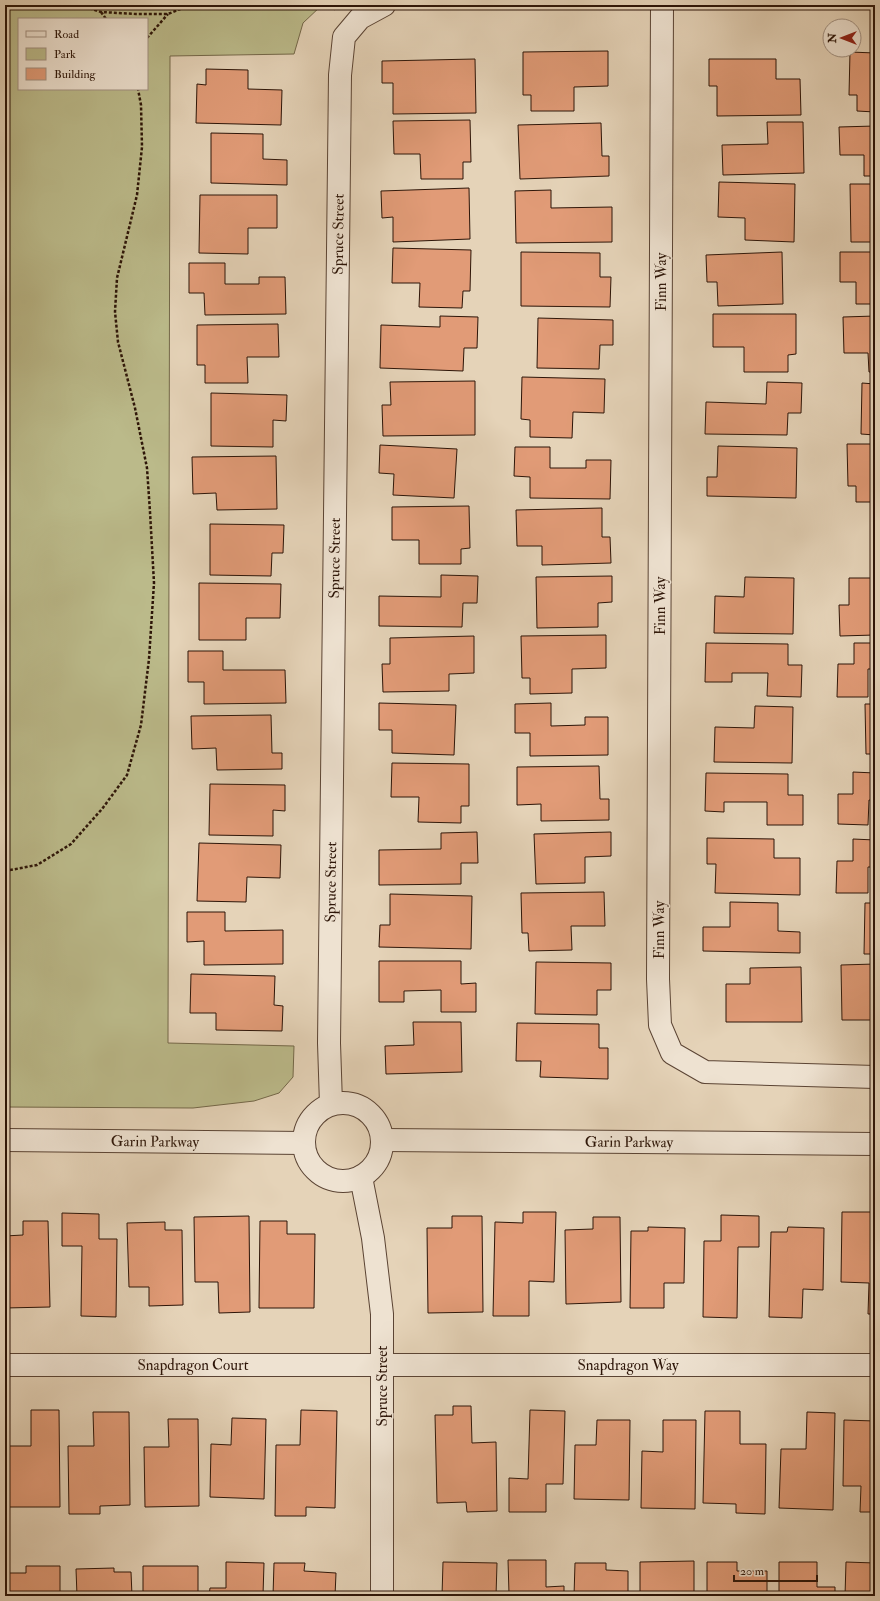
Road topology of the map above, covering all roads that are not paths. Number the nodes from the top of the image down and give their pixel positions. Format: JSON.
{"nodes":[{"id":1,"x":384,"y":5,"type":"edge"},
{"id":2,"x":662,"y":5,"type":"edge"},
{"id":3,"x":875,"y":1077,"type":"edge"},
{"id":4,"x":331,"y":1104,"type":"junction"},
{"id":5,"x":5,"y":1140,"type":"edge"},
{"id":6,"x":383,"y":1140,"type":"junction"},
{"id":7,"x":304,"y":1143,"type":"junction"},
{"id":8,"x":875,"y":1144,"type":"edge"},
{"id":9,"x":361,"y":1177,"type":"junction"},
{"id":10,"x":382,"y":1364,"type":"junction"},
{"id":11,"x":875,"y":1364,"type":"edge"},
{"id":12,"x":5,"y":1365,"type":"edge"},
{"id":13,"x":382,"y":1596,"type":"edge"}],
"edges":[{"from":1,"to":4,"type":"street","name":"Spruce Street"},
{"from":2,"to":3,"type":"street","name":"Finn Way"},
{"from":4,"to":6,"type":"street"},
{"from":4,"to":7,"type":"street"},
{"from":5,"to":7,"type":"street","name":"Garin Parkway"},
{"from":6,"to":8,"type":"street","name":"Garin Parkway"},
{"from":6,"to":9,"type":"street"},
{"from":7,"to":9,"type":"street"},
{"from":9,"to":10,"type":"street","name":"Spruce Street"},
{"from":10,"to":11,"type":"street","name":"Snapdragon Way"},
{"from":10,"to":12,"type":"street","name":"Snapdragon Court"},
{"from":10,"to":13,"type":"street","name":"Spruce Street"}]}
